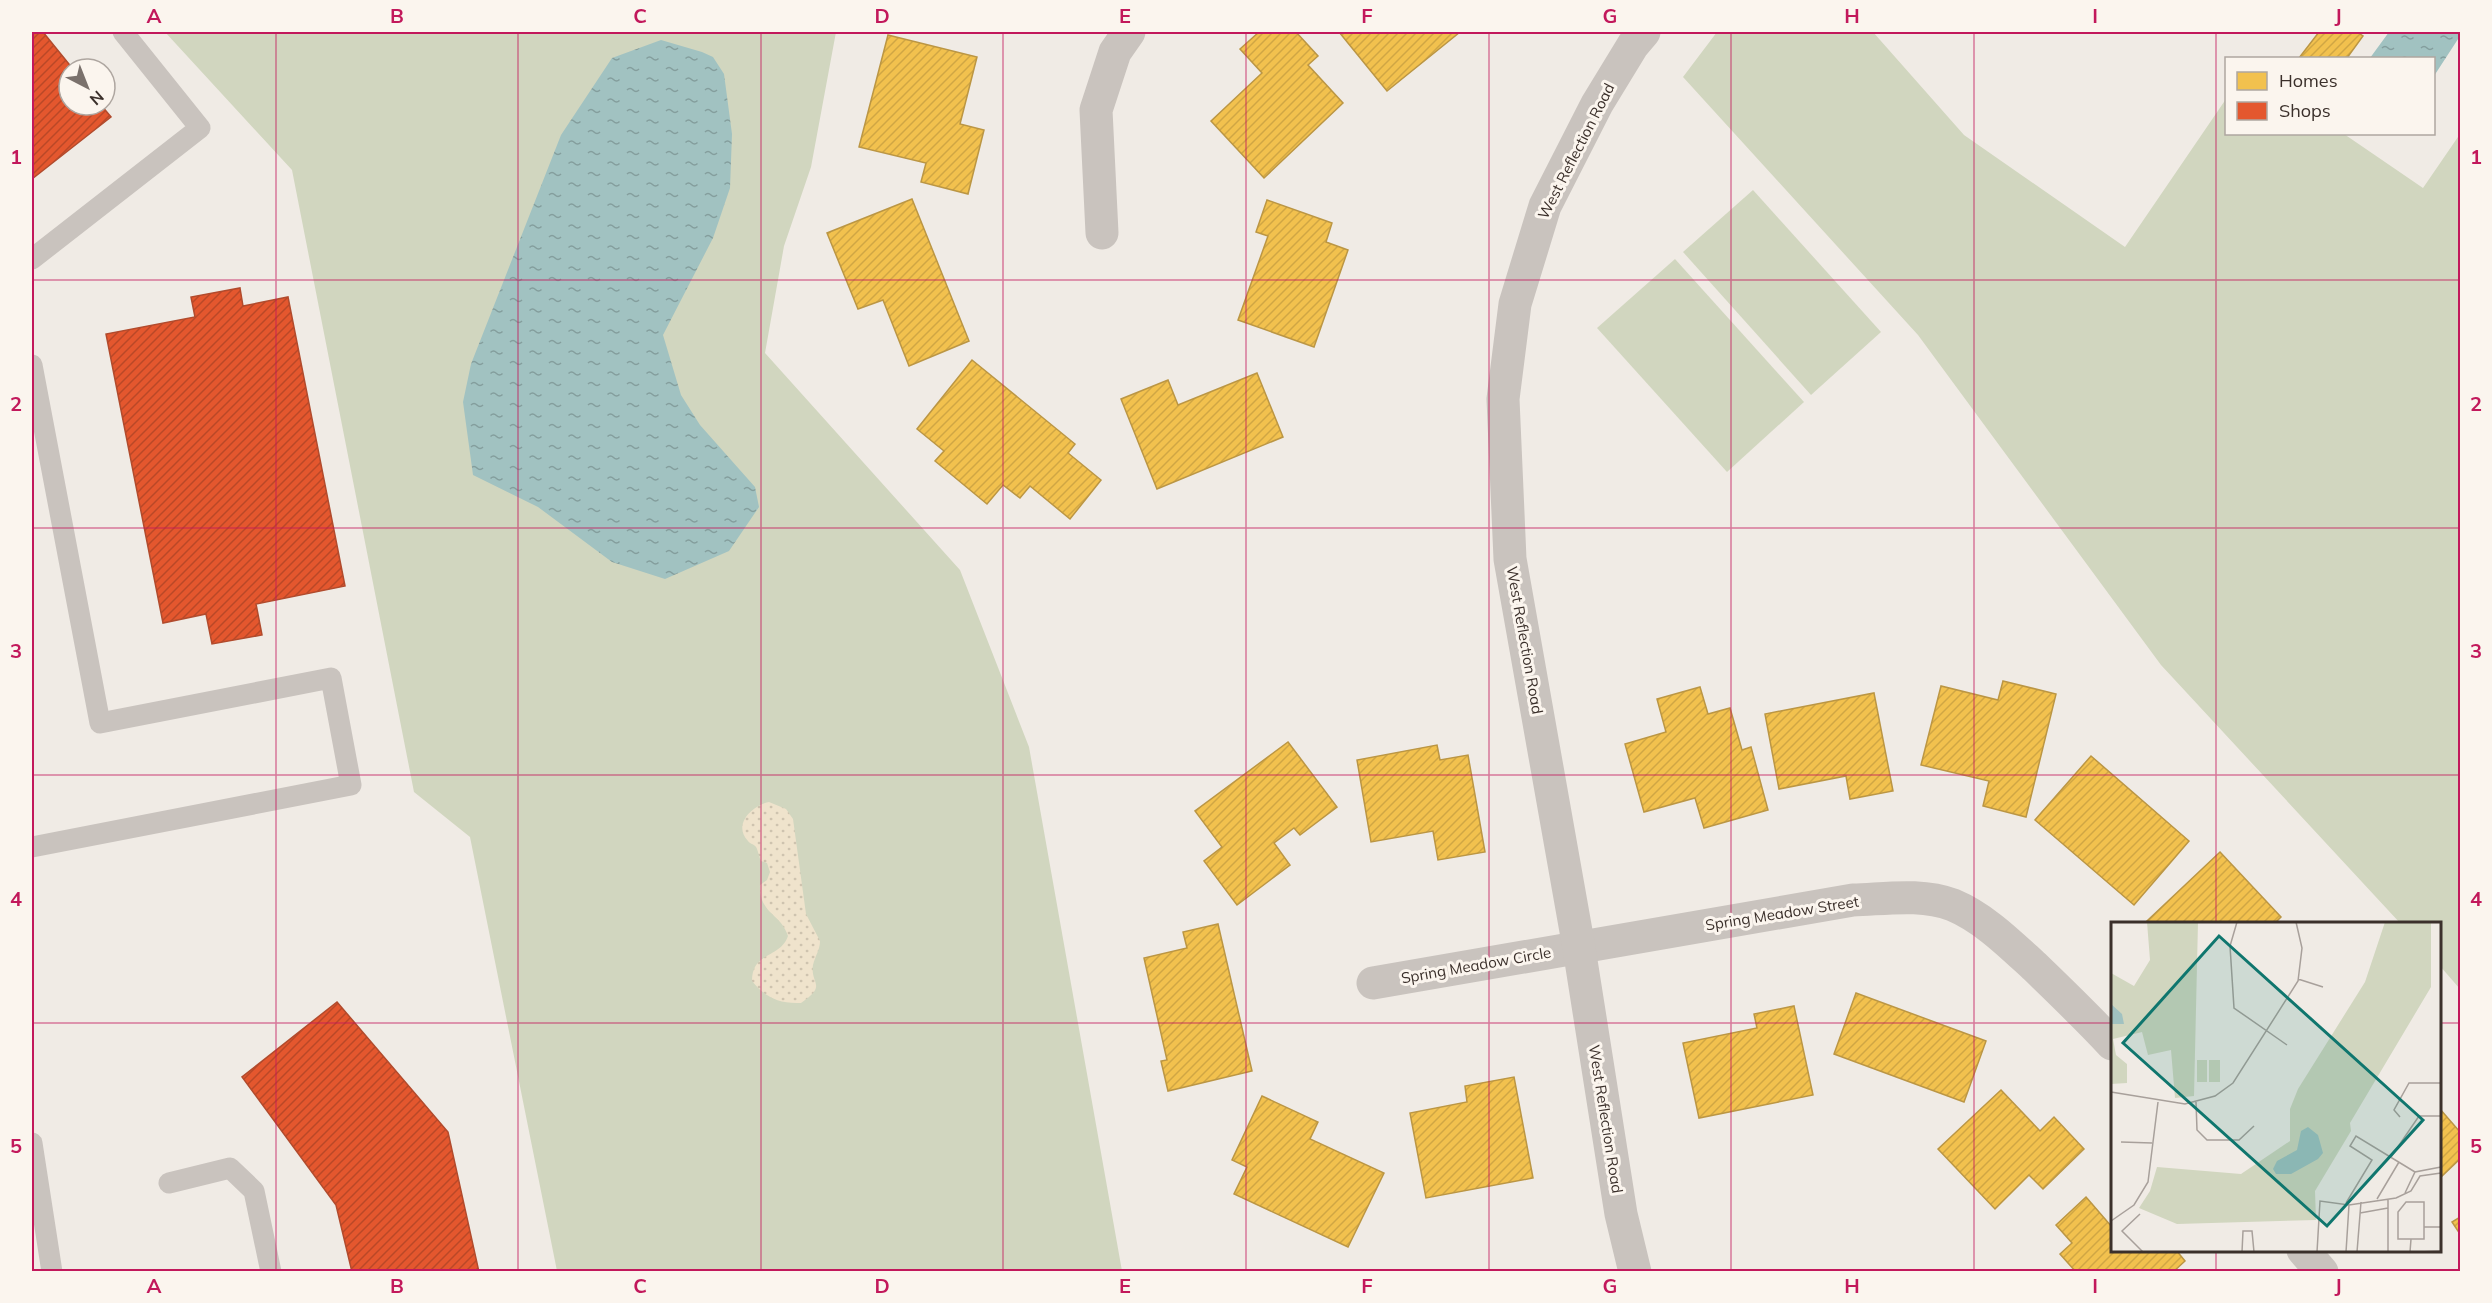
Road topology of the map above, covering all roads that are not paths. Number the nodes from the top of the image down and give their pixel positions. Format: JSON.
{"nodes":[{"id":1,"x":123,"y":32,"type":"edge"},
{"id":2,"x":1129,"y":32,"type":"edge"},
{"id":3,"x":1632,"y":36,"type":"edge"},
{"id":4,"x":1102,"y":232,"type":"dead end"},
{"id":5,"x":32,"y":259,"type":"edge"},
{"id":6,"x":32,"y":365,"type":"edge"},
{"id":7,"x":32,"y":847,"type":"edge"},
{"id":8,"x":1579,"y":948,"type":"junction"},
{"id":9,"x":1373,"y":983,"type":"dead end"},
{"id":10,"x":2111,"y":1043,"type":"edge"},
{"id":11,"x":32,"y":1143,"type":"edge"},
{"id":12,"x":169,"y":1183,"type":"dead end"},
{"id":13,"x":2303,"y":1252,"type":"edge"},
{"id":14,"x":52,"y":1272,"type":"edge"},
{"id":15,"x":271,"y":1272,"type":"edge"},
{"id":16,"x":1635,"y":1272,"type":"edge"},
{"id":17,"x":2322,"y":1272,"type":"edge"}],
"edges":[{"from":1,"to":5,"type":"lane"},
{"from":2,"to":4,"type":"street"},
{"from":3,"to":8,"type":"street","name":"West Reflection Road"},
{"from":6,"to":7,"type":"lane"},
{"from":8,"to":9,"type":"street","name":"Spring Meadow Circle"},
{"from":8,"to":10,"type":"street","name":"Spring Meadow Street"},
{"from":8,"to":16,"type":"street","name":"West Reflection Road"},
{"from":11,"to":14,"type":"lane"},
{"from":12,"to":15,"type":"lane"},
{"from":13,"to":17,"type":"street"}]}
